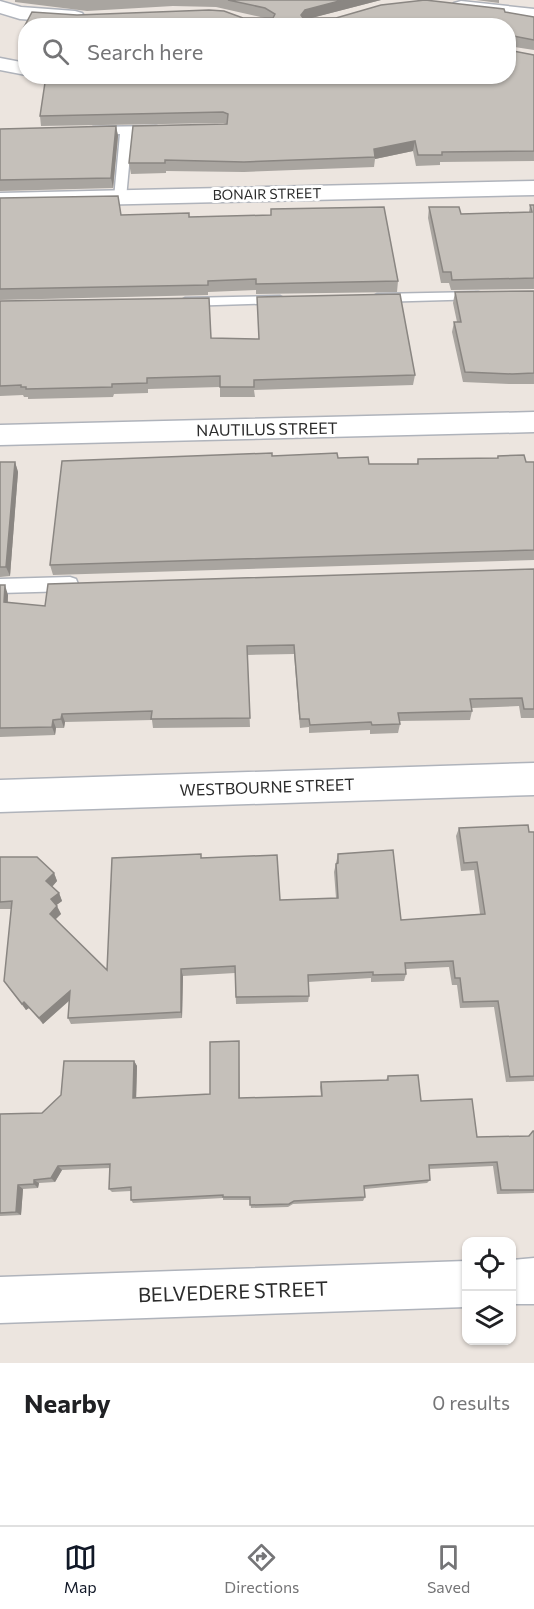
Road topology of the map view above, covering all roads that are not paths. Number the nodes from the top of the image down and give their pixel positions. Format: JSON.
{"nodes":[{"id":1,"x":529,"y":0,"type":"edge"},
{"id":2,"x":446,"y":5,"type":"edge"},
{"id":3,"x":0,"y":7,"type":"edge"},
{"id":4,"x":534,"y":15,"type":"edge"},
{"id":5,"x":92,"y":17,"type":"edge"},
{"id":6,"x":0,"y":64,"type":"edge"},
{"id":7,"x":18,"y":67,"type":"edge"},
{"id":8,"x":169,"y":130,"type":"edge"},
{"id":9,"x":126,"y":131,"type":"junction"},
{"id":10,"x":80,"y":132,"type":"edge"},
{"id":11,"x":534,"y":189,"type":"edge"},
{"id":12,"x":120,"y":198,"type":"junction"},
{"id":13,"x":0,"y":200,"type":"edge"},
{"id":14,"x":487,"y":296,"type":"edge"},
{"id":15,"x":368,"y":298,"type":"edge"},
{"id":16,"x":297,"y":300,"type":"edge"},
{"id":17,"x":166,"y":303,"type":"edge"},
{"id":18,"x":534,"y":422,"type":"edge"},
{"id":19,"x":0,"y":435,"type":"edge"},
{"id":20,"x":83,"y":583,"type":"edge"},
{"id":21,"x":0,"y":586,"type":"edge"},
{"id":22,"x":534,"y":779,"type":"edge"},
{"id":23,"x":0,"y":796,"type":"edge"},
{"id":24,"x":534,"y":1281,"type":"edge"},
{"id":25,"x":516,"y":1282,"type":"edge"},
{"id":26,"x":462,"y":1284,"type":"edge"},
{"id":27,"x":0,"y":1300,"type":"edge"}],
"edges":[{"from":1,"to":4,"type":"street"},
{"from":2,"to":4,"type":"street"},
{"from":3,"to":5,"type":"street"},
{"from":6,"to":7,"type":"street"},
{"from":8,"to":9,"type":"lane"},
{"from":9,"to":10,"type":"lane"},
{"from":9,"to":12,"type":"lane"},
{"from":11,"to":12,"type":"street","name":"BONAIR STREET"},
{"from":12,"to":13,"type":"street","name":"BONAIR STREET"},
{"from":14,"to":15,"type":"lane"},
{"from":16,"to":17,"type":"lane"},
{"from":18,"to":19,"type":"street","name":"NAUTILUS STREET"},
{"from":20,"to":21,"type":"lane"},
{"from":22,"to":23,"type":"street","name":"WESTBOURNE STREET"},
{"from":24,"to":25,"type":"street"},
{"from":26,"to":27,"type":"street","name":"BELVEDERE STREET"}]}
